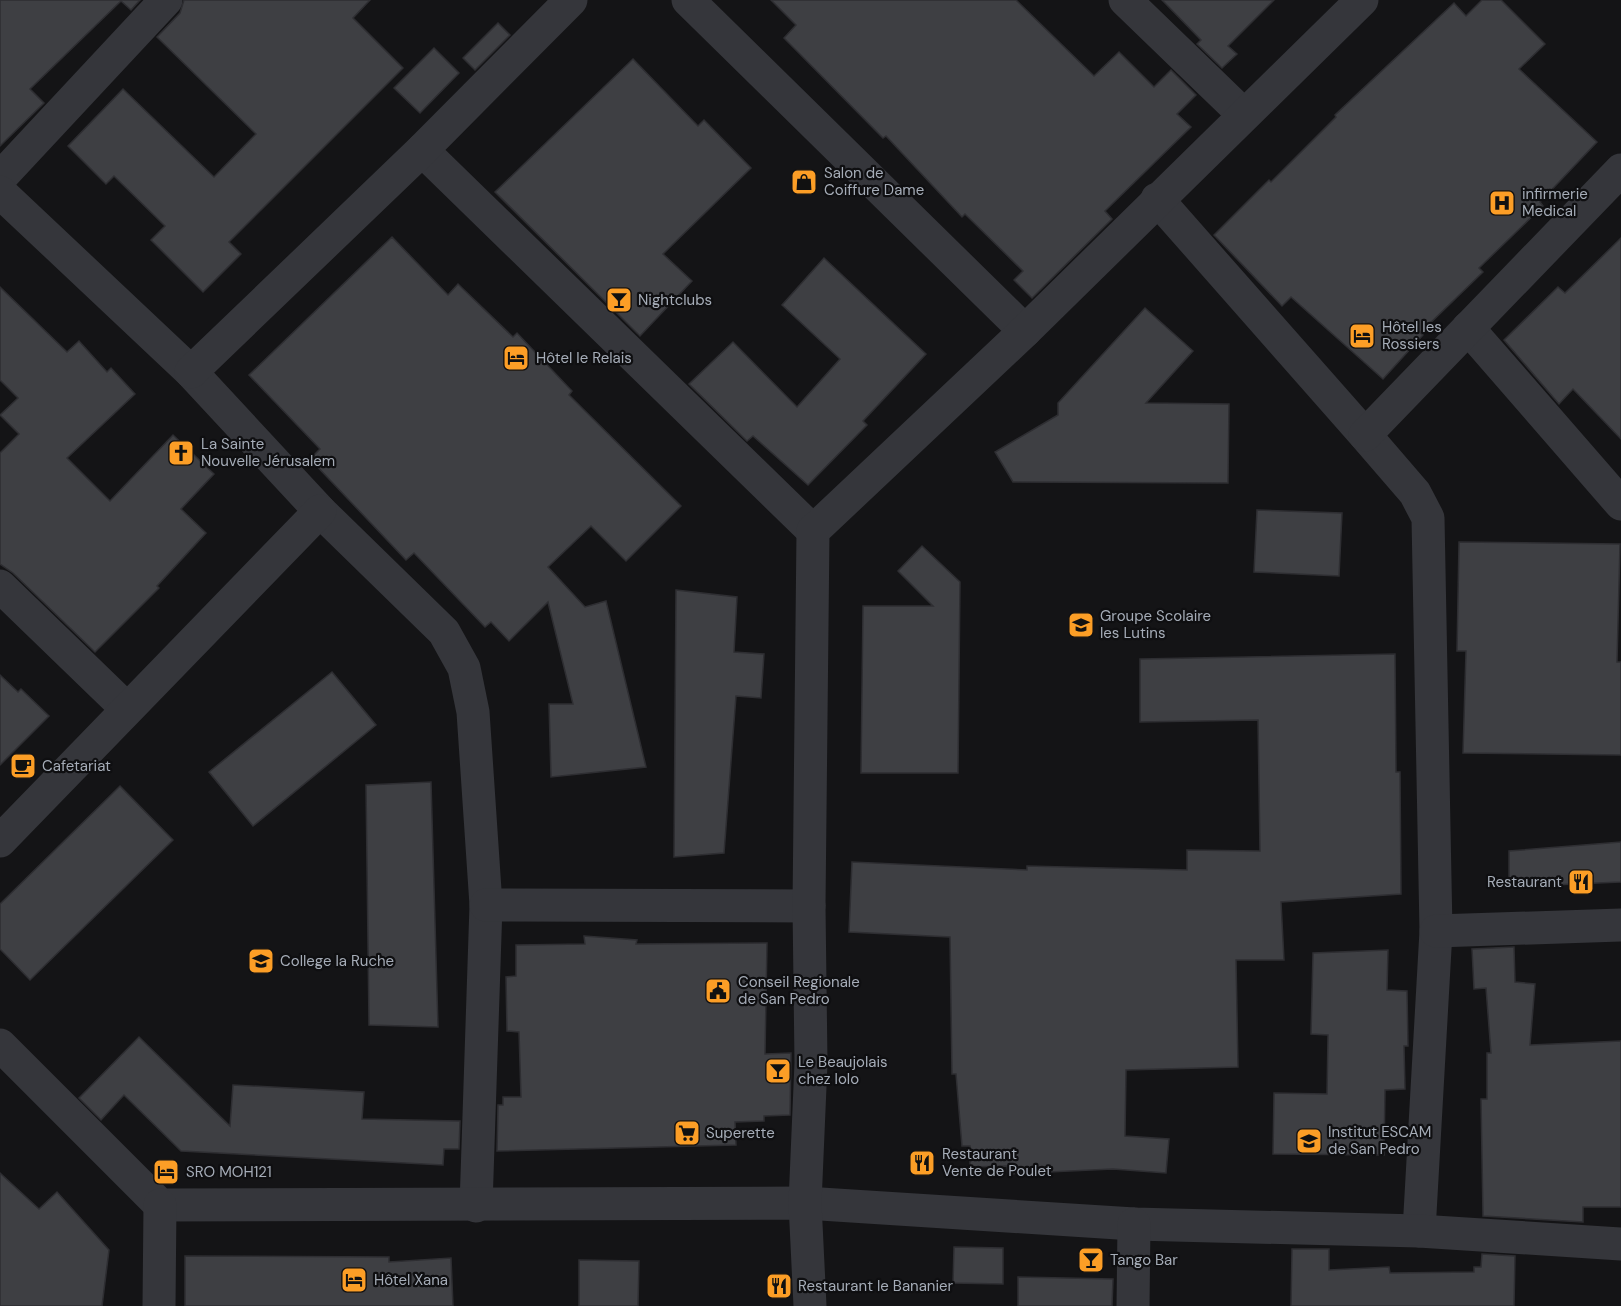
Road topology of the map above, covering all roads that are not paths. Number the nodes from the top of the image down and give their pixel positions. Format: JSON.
{"nodes":[{"id":1,"x":166,"y":0,"type":"edge"},
{"id":2,"x":571,"y":0,"type":"edge"},
{"id":3,"x":688,"y":0,"type":"edge"},
{"id":4,"x":1125,"y":0,"type":"edge"},
{"id":5,"x":1362,"y":0,"type":"edge"},
{"id":6,"x":1243,"y":114,"type":"junction"},
{"id":7,"x":422,"y":150,"type":"junction"},
{"id":8,"x":1621,"y":170,"type":"edge"},
{"id":9,"x":0,"y":178,"type":"edge"},
{"id":10,"x":0,"y":192,"type":"edge"},
{"id":11,"x":1157,"y":199,"type":"junction"},
{"id":12,"x":1468,"y":328,"type":"junction"},
{"id":13,"x":1025,"y":330,"type":"junction"},
{"id":14,"x":191,"y":372,"type":"junction"},
{"id":15,"x":1365,"y":435,"type":"junction"},
{"id":16,"x":1621,"y":504,"type":"edge"},
{"id":17,"x":320,"y":511,"type":"junction"},
{"id":18,"x":813,"y":531,"type":"junction"},
{"id":19,"x":0,"y":586,"type":"edge"},
{"id":20,"x":127,"y":710,"type":"junction"},
{"id":21,"x":0,"y":841,"type":"edge"},
{"id":22,"x":486,"y":905,"type":"junction"},
{"id":23,"x":809,"y":906,"type":"junction"},
{"id":24,"x":1621,"y":926,"type":"edge"},
{"id":25,"x":1436,"y":932,"type":"junction"},
{"id":26,"x":0,"y":1045,"type":"edge"},
{"id":27,"x":805,"y":1203,"type":"junction"},
{"id":28,"x":160,"y":1205,"type":"junction"},
{"id":29,"x":476,"y":1206,"type":"junction"},
{"id":30,"x":1134,"y":1224,"type":"junction"},
{"id":31,"x":1419,"y":1231,"type":"junction"},
{"id":32,"x":1621,"y":1244,"type":"edge"},
{"id":33,"x":159,"y":1306,"type":"edge"},
{"id":34,"x":810,"y":1306,"type":"edge"},
{"id":35,"x":1133,"y":1306,"type":"edge"}],
"edges":[{"from":1,"to":9,"type":"street"},
{"from":2,"to":7,"type":"street"},
{"from":3,"to":13,"type":"street"},
{"from":4,"to":6,"type":"street"},
{"from":5,"to":6,"type":"street"},
{"from":6,"to":11,"type":"street"},
{"from":7,"to":14,"type":"street"},
{"from":7,"to":18,"type":"street"},
{"from":8,"to":12,"type":"street"},
{"from":10,"to":14,"type":"street"},
{"from":11,"to":13,"type":"street"},
{"from":11,"to":15,"type":"street"},
{"from":12,"to":15,"type":"street"},
{"from":12,"to":16,"type":"street"},
{"from":13,"to":18,"type":"street"},
{"from":14,"to":17,"type":"street"},
{"from":15,"to":25,"type":"street"},
{"from":17,"to":20,"type":"street"},
{"from":17,"to":22,"type":"street"},
{"from":18,"to":23,"type":"street"},
{"from":19,"to":20,"type":"street"},
{"from":20,"to":21,"type":"street"},
{"from":22,"to":23,"type":"street"},
{"from":22,"to":29,"type":"street"},
{"from":23,"to":27,"type":"street"},
{"from":24,"to":25,"type":"street"},
{"from":25,"to":31,"type":"street"},
{"from":26,"to":28,"type":"street"},
{"from":27,"to":29,"type":"street"},
{"from":27,"to":30,"type":"street"},
{"from":27,"to":34,"type":"street"},
{"from":28,"to":29,"type":"street"},
{"from":28,"to":33,"type":"street"},
{"from":30,"to":31,"type":"street"},
{"from":30,"to":35,"type":"street"},
{"from":31,"to":32,"type":"street"}]}
